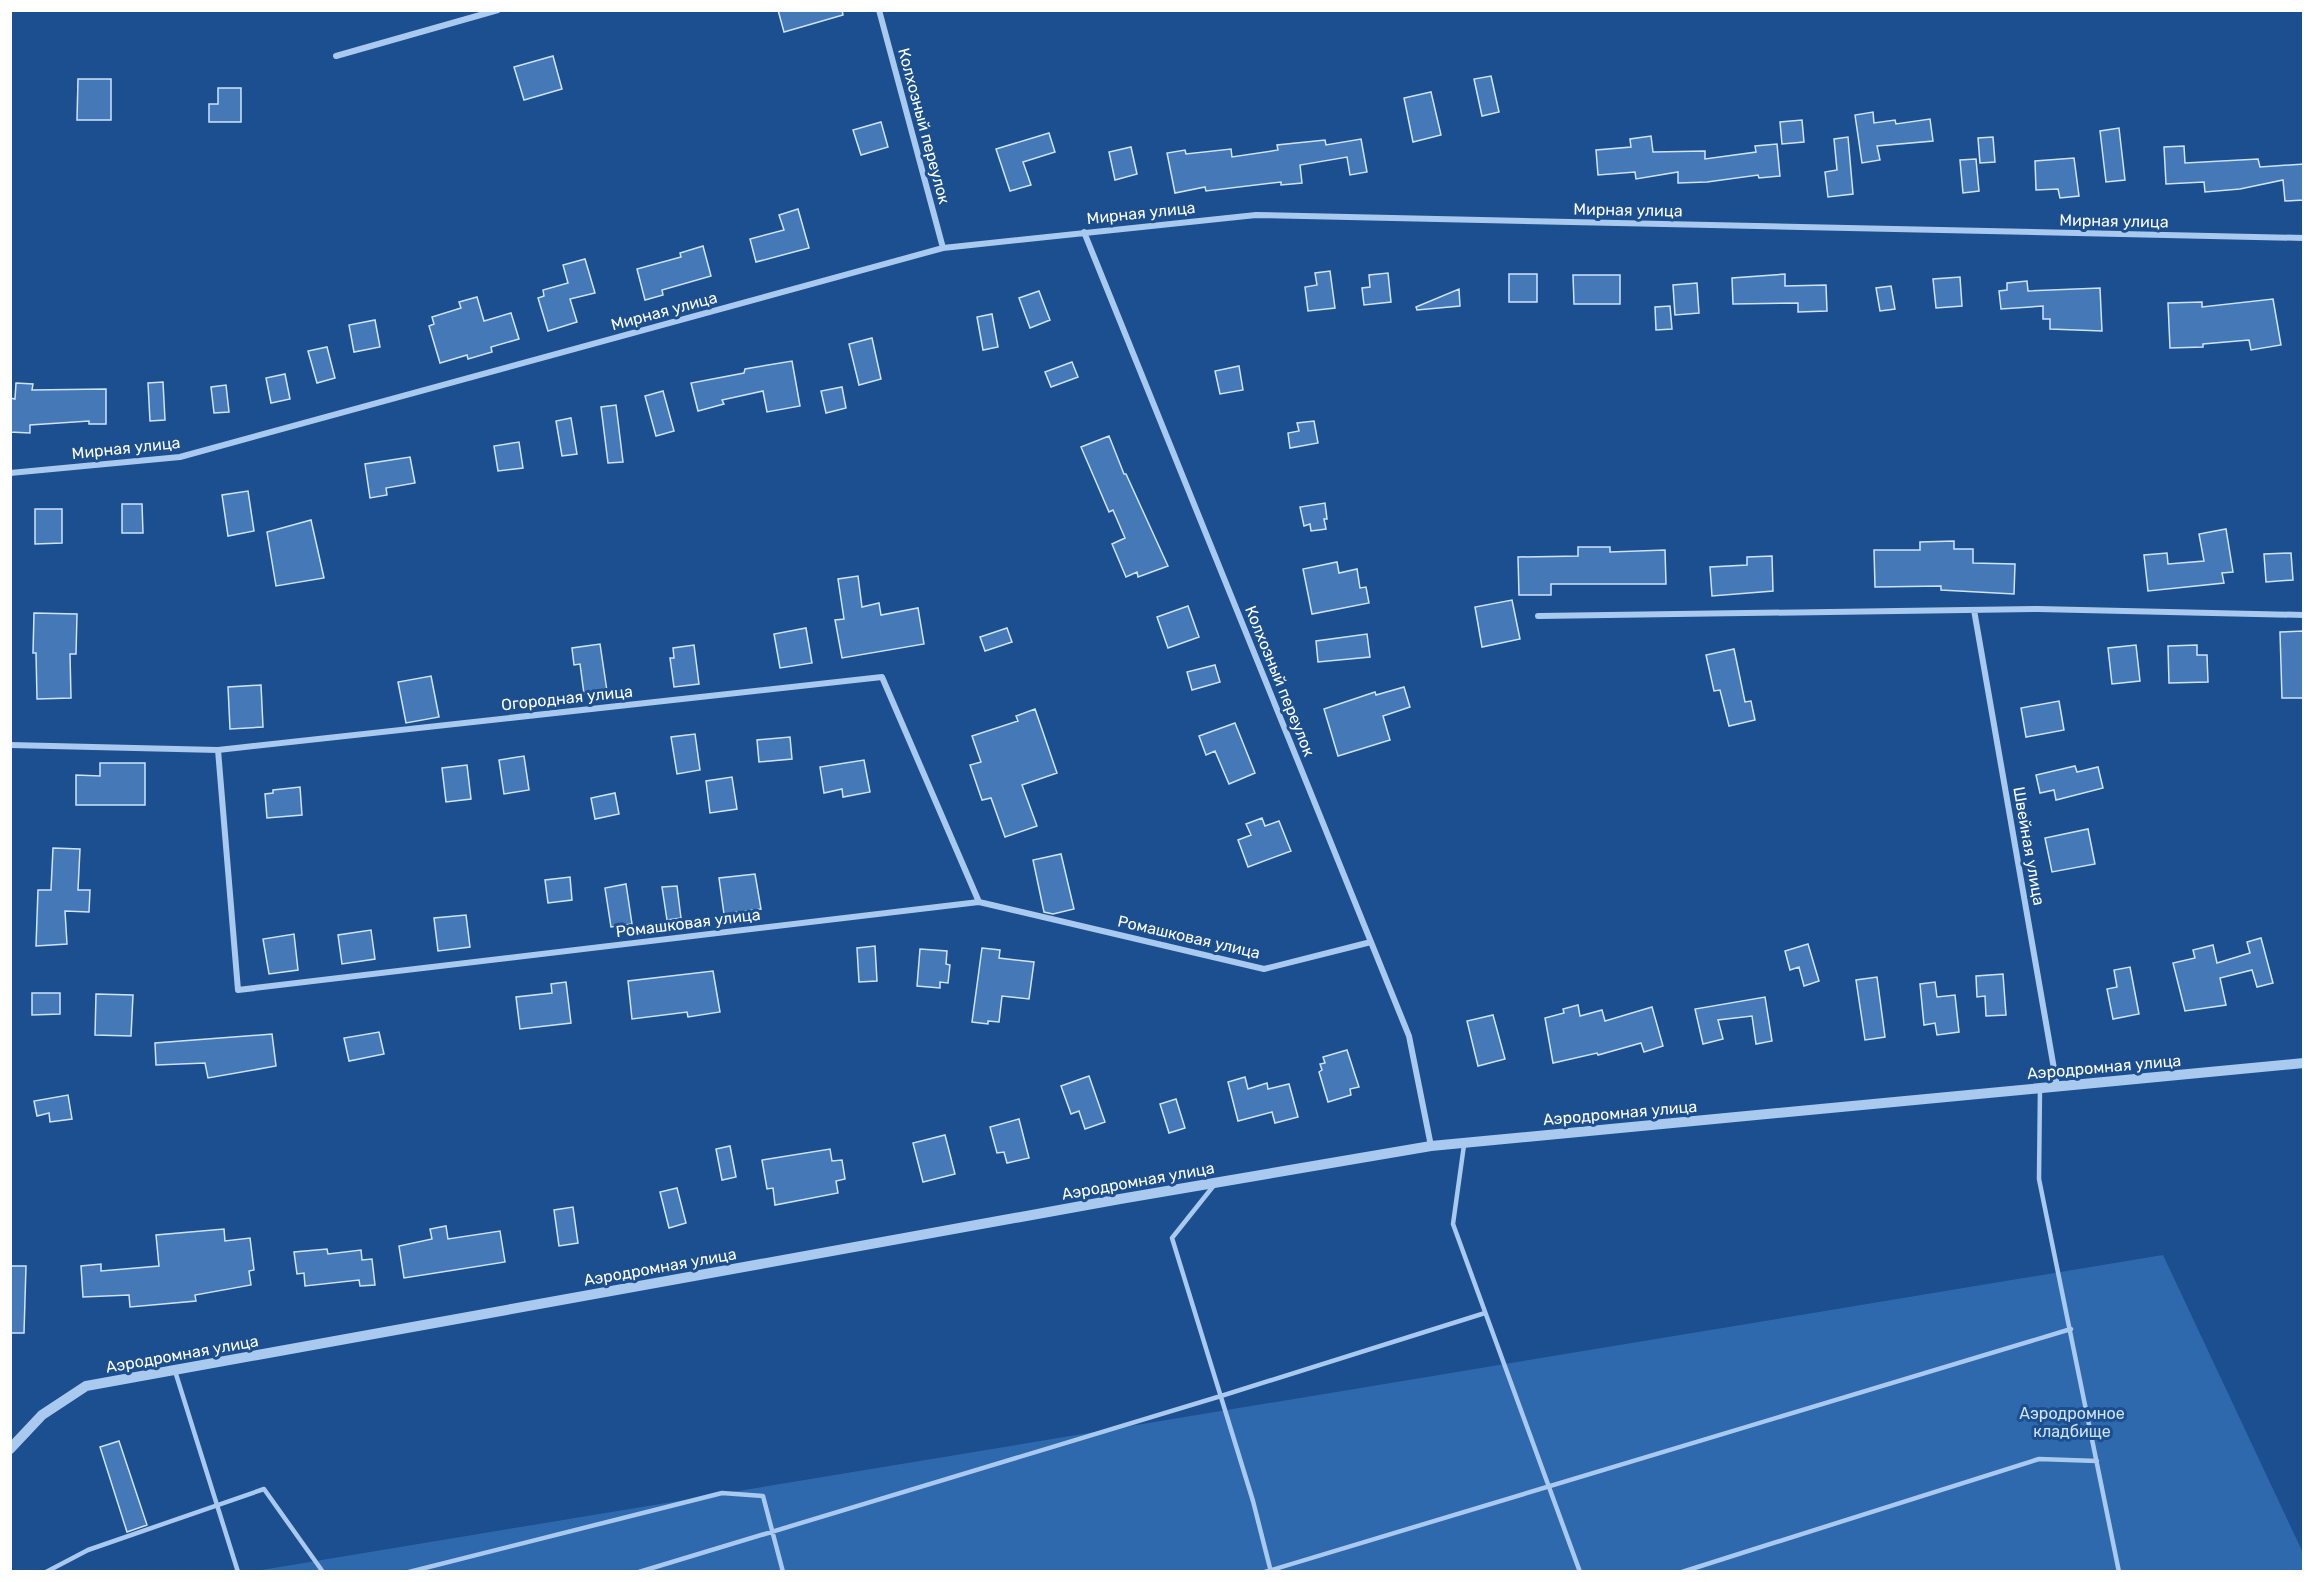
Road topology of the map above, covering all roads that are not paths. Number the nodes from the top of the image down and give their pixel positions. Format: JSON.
{"nodes":[{"id":1,"x":498,"y":10,"type":"edge"},
{"id":2,"x":879,"y":10,"type":"edge"},
{"id":3,"x":488,"y":11,"type":"edge"},
{"id":4,"x":336,"y":57,"type":"dead end"},
{"id":5,"x":1084,"y":232,"type":"junction"},
{"id":6,"x":2304,"y":238,"type":"edge"},
{"id":7,"x":943,"y":249,"type":"junction"},
{"id":8,"x":10,"y":473,"type":"edge"},
{"id":9,"x":1974,"y":610,"type":"junction"},
{"id":10,"x":2304,"y":615,"type":"edge"},
{"id":11,"x":1538,"y":616,"type":"dead end"},
{"id":12,"x":10,"y":745,"type":"edge"},
{"id":13,"x":218,"y":750,"type":"junction"},
{"id":14,"x":979,"y":902,"type":"junction"},
{"id":15,"x":1371,"y":942,"type":"junction"},
{"id":16,"x":2304,"y":1063,"type":"edge"},
{"id":17,"x":2057,"y":1086,"type":"junction"},
{"id":18,"x":2040,"y":1088,"type":"junction"},
{"id":19,"x":1464,"y":1143,"type":"junction"},
{"id":20,"x":1431,"y":1146,"type":"junction"},
{"id":21,"x":1217,"y":1183,"type":"junction"},
{"id":22,"x":1485,"y":1313,"type":"junction"},
{"id":23,"x":2071,"y":1329,"type":"junction"},
{"id":24,"x":175,"y":1370,"type":"junction"},
{"id":25,"x":1221,"y":1396,"type":"junction"},
{"id":26,"x":10,"y":1449,"type":"edge"},
{"id":27,"x":2097,"y":1461,"type":"junction"},
{"id":28,"x":1549,"y":1488,"type":"junction"},
{"id":29,"x":219,"y":1506,"type":"junction"},
{"id":30,"x":773,"y":1532,"type":"junction"},
{"id":31,"x":1269,"y":1571,"type":"edge"},
{"id":32,"x":46,"y":1572,"type":"edge"},
{"id":33,"x":238,"y":1572,"type":"edge"},
{"id":34,"x":323,"y":1572,"type":"edge"},
{"id":35,"x":409,"y":1572,"type":"edge"},
{"id":36,"x":639,"y":1572,"type":"edge"},
{"id":37,"x":783,"y":1572,"type":"edge"},
{"id":38,"x":1580,"y":1572,"type":"edge"},
{"id":39,"x":1682,"y":1572,"type":"edge"},
{"id":40,"x":2119,"y":1572,"type":"edge"}],
"edges":[{"from":1,"to":3,"type":"street"},
{"from":2,"to":7,"type":"street","name":"Колхозный переулок"},
{"from":3,"to":4,"type":"street"},
{"from":5,"to":6,"type":"street","name":"Мирная улица"},
{"from":5,"to":7,"type":"street","name":"Мирная улица"},
{"from":5,"to":15,"type":"street","name":"Колхозный переулок"},
{"from":7,"to":8,"type":"street","name":"Мирная улица"},
{"from":9,"to":10,"type":"street"},
{"from":9,"to":11,"type":"street"},
{"from":9,"to":17,"type":"street","name":"Швейная улица"},
{"from":12,"to":13,"type":"street","name":"Огородная улица"},
{"from":13,"to":14,"type":"street","name":"Огородная улица"},
{"from":13,"to":14,"type":"street","name":"Ромашковая улица"},
{"from":14,"to":15,"type":"street","name":"Ромашковая улица"},
{"from":15,"to":20,"type":"street","name":"Колхозный переулок"},
{"from":16,"to":17,"type":"street","name":"Аэродромная улица"},
{"from":17,"to":18,"type":"street","name":"Аэродромная улица"},
{"from":18,"to":19,"type":"street","name":"Аэродромная улица"},
{"from":18,"to":23,"type":"lane"},
{"from":19,"to":20,"type":"street","name":"Аэродромная улица"},
{"from":19,"to":22,"type":"lane"},
{"from":20,"to":21,"type":"street","name":"Аэродромная улица"},
{"from":21,"to":24,"type":"street","name":"Аэродромная улица"},
{"from":21,"to":25,"type":"lane"},
{"from":22,"to":25,"type":"lane"},
{"from":22,"to":28,"type":"lane"},
{"from":23,"to":27,"type":"lane"},
{"from":23,"to":28,"type":"lane"},
{"from":24,"to":26,"type":"street","name":"Аэродромная улица"},
{"from":24,"to":29,"type":"lane"},
{"from":25,"to":30,"type":"lane"},
{"from":25,"to":31,"type":"lane"},
{"from":27,"to":39,"type":"lane"},
{"from":27,"to":40,"type":"lane"},
{"from":28,"to":31,"type":"lane"},
{"from":28,"to":38,"type":"lane"},
{"from":29,"to":32,"type":"lane"},
{"from":29,"to":33,"type":"lane"},
{"from":29,"to":34,"type":"lane"},
{"from":30,"to":35,"type":"lane"},
{"from":30,"to":36,"type":"lane"},
{"from":30,"to":37,"type":"lane"}]}
